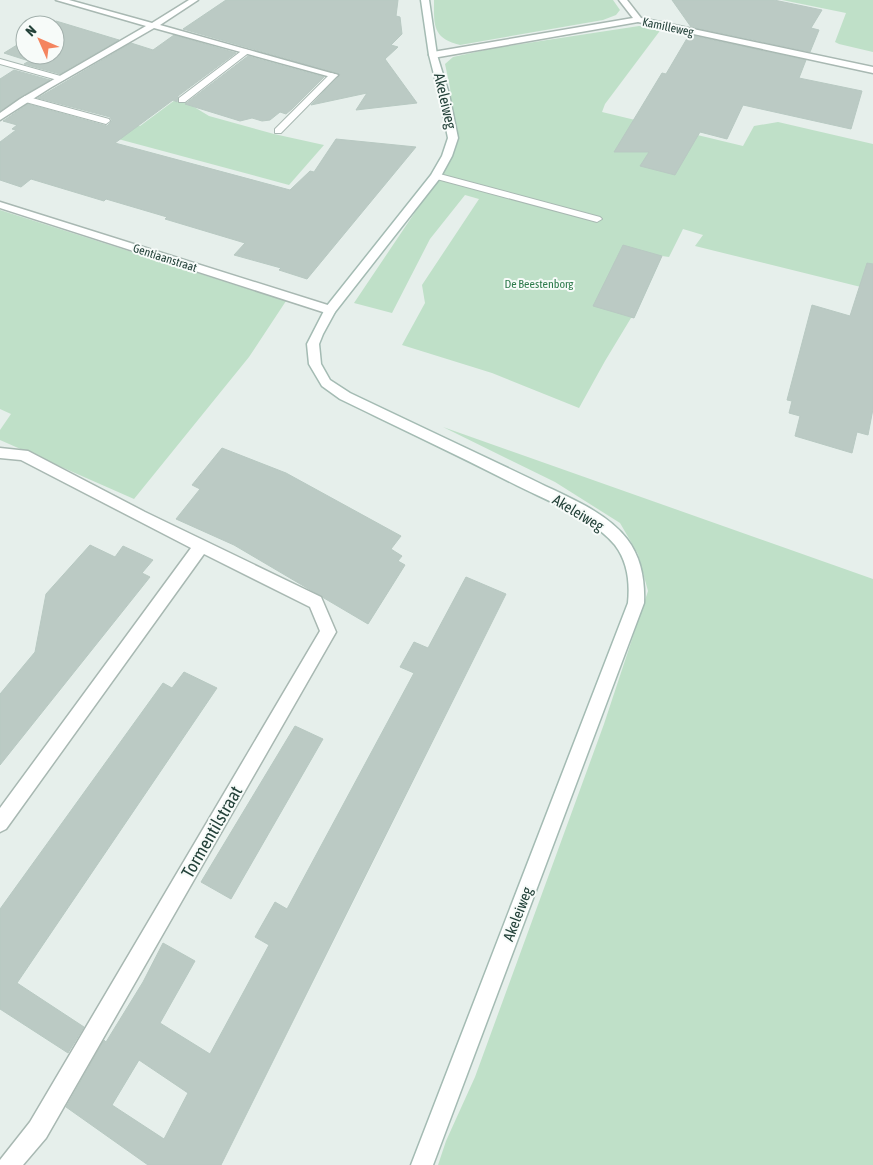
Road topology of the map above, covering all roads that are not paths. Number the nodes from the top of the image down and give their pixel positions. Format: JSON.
{"nodes":[{"id":1,"x":60,"y":0,"type":"edge"},
{"id":2,"x":194,"y":0,"type":"edge"},
{"id":3,"x":425,"y":0,"type":"edge"},
{"id":4,"x":623,"y":0,"type":"edge"},
{"id":5,"x":638,"y":20,"type":"junction"},
{"id":6,"x":155,"y":26,"type":"junction"},
{"id":7,"x":247,"y":51,"type":"junction"},
{"id":8,"x":433,"y":55,"type":"junction"},
{"id":9,"x":0,"y":60,"type":"edge"},
{"id":10,"x":873,"y":70,"type":"edge"},
{"id":11,"x":334,"y":74,"type":"joint"},
{"id":12,"x":61,"y":79,"type":"junction"},
{"id":13,"x":26,"y":99,"type":"junction"},
{"id":14,"x":182,"y":100,"type":"dead end"},
{"id":15,"x":0,"y":117,"type":"edge"},
{"id":16,"x":106,"y":121,"type":"dead end"},
{"id":17,"x":278,"y":131,"type":"dead end"},
{"id":18,"x":436,"y":176,"type":"junction"},
{"id":19,"x":0,"y":205,"type":"edge"},
{"id":20,"x":597,"y":220,"type":"dead end"},
{"id":21,"x":330,"y":310,"type":"junction"},
{"id":22,"x":0,"y":453,"type":"edge"},
{"id":23,"x":202,"y":545,"type":"junction"},
{"id":24,"x":0,"y":823,"type":"edge"},
{"id":25,"x":9,"y":1165,"type":"edge"},
{"id":26,"x":422,"y":1165,"type":"edge"}],
"edges":[{"from":1,"to":6,"type":"street"},
{"from":2,"to":6,"type":"street"},
{"from":3,"to":8,"type":"street","name":"Akeleiweg"},
{"from":4,"to":5,"type":"street"},
{"from":5,"to":8,"type":"street","name":"Kamilleweg"},
{"from":5,"to":10,"type":"street","name":"Kamilleweg"},
{"from":6,"to":7,"type":"street"},
{"from":6,"to":12,"type":"street"},
{"from":7,"to":11,"type":"street"},
{"from":7,"to":14,"type":"lane"},
{"from":8,"to":18,"type":"street","name":"Akeleiweg"},
{"from":9,"to":12,"type":"lane"},
{"from":11,"to":17,"type":"lane"},
{"from":12,"to":13,"type":"street"},
{"from":13,"to":15,"type":"street"},
{"from":13,"to":16,"type":"lane"},
{"from":18,"to":20,"type":"lane"},
{"from":18,"to":21,"type":"street","name":"Akeleiweg"},
{"from":19,"to":21,"type":"street","name":"Gentiaanstraat"},
{"from":21,"to":26,"type":"street","name":"Akeleiweg"},
{"from":22,"to":23,"type":"street","name":"Tormentilstraat"},
{"from":23,"to":24,"type":"street"},
{"from":23,"to":25,"type":"street","name":"Tormentilstraat"}]}
